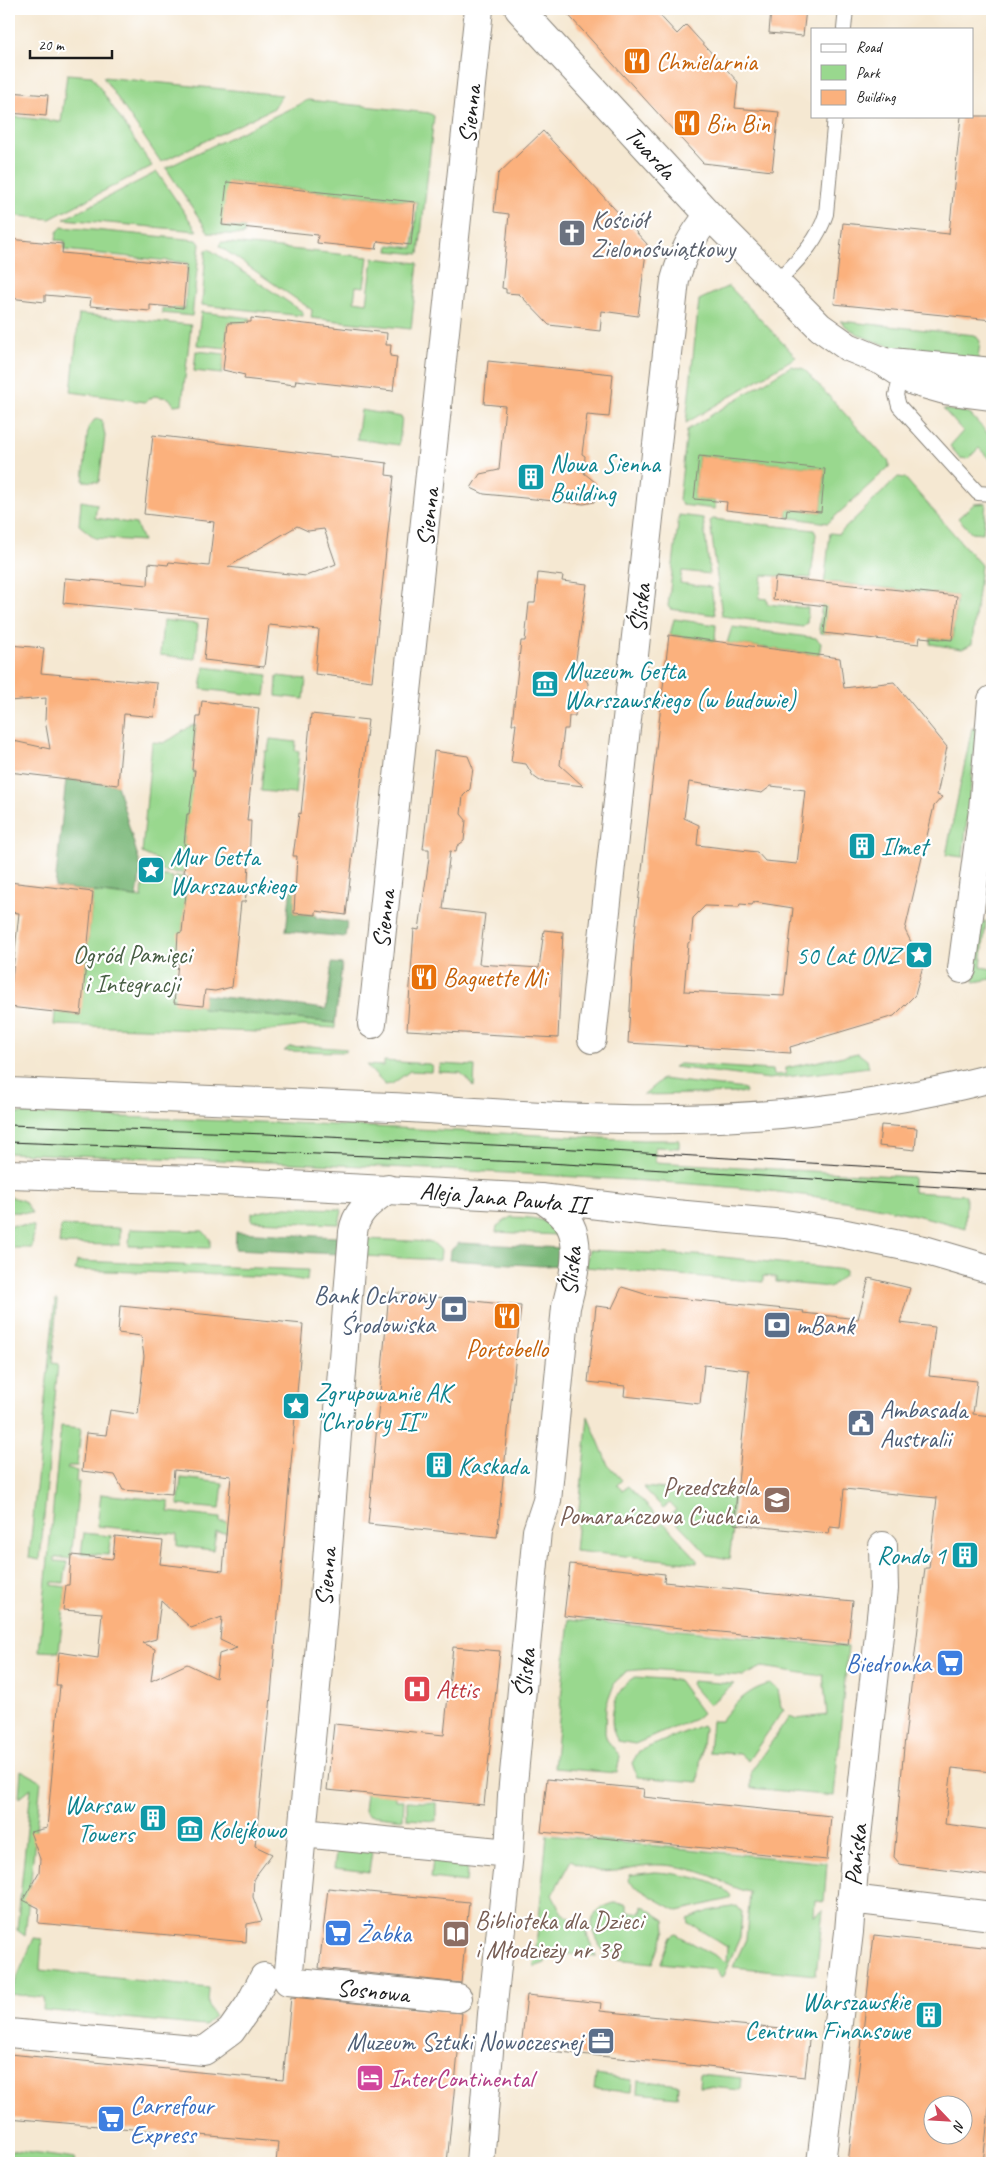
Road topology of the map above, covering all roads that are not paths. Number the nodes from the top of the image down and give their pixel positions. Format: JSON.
{"nodes":[{"id":1,"x":479,"y":9,"type":"edge"},
{"id":2,"x":519,"y":9,"type":"edge"},
{"id":3,"x":846,"y":9,"type":"edge"},
{"id":4,"x":844,"y":28,"type":"edge"},
{"id":5,"x":835,"y":118,"type":"edge"},
{"id":6,"x":709,"y":215,"type":"junction"},
{"id":7,"x":776,"y":282,"type":"junction"},
{"id":8,"x":892,"y":368,"type":"junction"},
{"id":9,"x":992,"y":372,"type":"edge"},
{"id":10,"x":992,"y":396,"type":"edge"},
{"id":11,"x":992,"y":494,"type":"edge"},
{"id":12,"x":992,"y":700,"type":"edge"},
{"id":13,"x":962,"y":969,"type":"dead end"},
{"id":14,"x":372,"y":1024,"type":"dead end"},
{"id":15,"x":592,"y":1039,"type":"dead end"},
{"id":16,"x":992,"y":1078,"type":"edge"},
{"id":17,"x":9,"y":1092,"type":"edge"},
{"id":18,"x":9,"y":1174,"type":"edge"},
{"id":19,"x":388,"y":1189,"type":"junction"},
{"id":20,"x":541,"y":1198,"type":"junction"},
{"id":21,"x":992,"y":1270,"type":"edge"},
{"id":22,"x":883,"y":1546,"type":"dead end"},
{"id":23,"x":302,"y":1832,"type":"junction"},
{"id":24,"x":509,"y":1853,"type":"junction"},
{"id":25,"x":851,"y":1899,"type":"junction"},
{"id":26,"x":992,"y":1916,"type":"edge"},
{"id":27,"x":276,"y":1979,"type":"junction"},
{"id":28,"x":458,"y":1998,"type":"dead end"},
{"id":29,"x":9,"y":2033,"type":"edge"},
{"id":30,"x":480,"y":2163,"type":"edge"},
{"id":31,"x":821,"y":2163,"type":"edge"}],
"edges":[{"from":1,"to":14,"type":"street","name":"Sienna"},
{"from":2,"to":6,"type":"street","name":"Twarda"},
{"from":3,"to":4,"type":"lane"},
{"from":5,"to":7,"type":"lane"},
{"from":6,"to":7,"type":"street","name":"Twarda"},
{"from":6,"to":15,"type":"street","name":"Śliska"},
{"from":7,"to":8,"type":"street","name":"Twarda"},
{"from":8,"to":9,"type":"street","name":"Twarda"},
{"from":8,"to":10,"type":"street","name":"Twarda"},
{"from":8,"to":11,"type":"lane"},
{"from":12,"to":13,"type":"street"},
{"from":16,"to":17,"type":"street"},
{"from":18,"to":19,"type":"street","name":"Aleja Jana Pawła II"},
{"from":19,"to":20,"type":"street","name":"Aleja Jana Pawła II"},
{"from":19,"to":23,"type":"street","name":"Sienna"},
{"from":20,"to":21,"type":"street","name":"Aleja Jana Pawła II"},
{"from":20,"to":24,"type":"street","name":"Śliska"},
{"from":22,"to":25,"type":"street","name":"Pańska"},
{"from":23,"to":24,"type":"street"},
{"from":23,"to":27,"type":"street","name":"Sienna"},
{"from":24,"to":30,"type":"street","name":"Śliska"},
{"from":25,"to":26,"type":"street"},
{"from":25,"to":31,"type":"street","name":"Pańska"},
{"from":27,"to":28,"type":"street","name":"Sosnowa"},
{"from":27,"to":29,"type":"street"}]}
